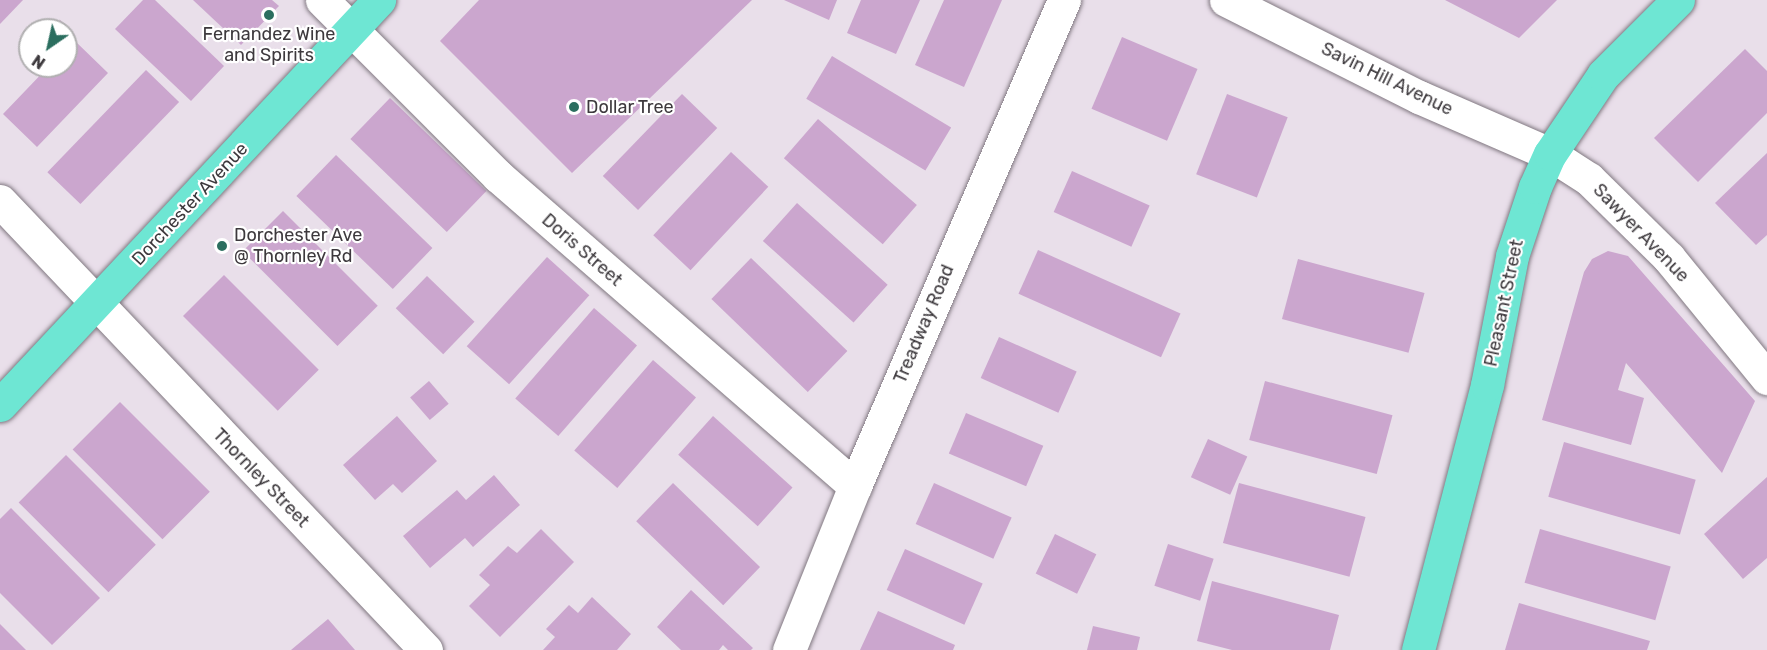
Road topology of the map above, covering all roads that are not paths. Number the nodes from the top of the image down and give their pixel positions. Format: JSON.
{"nodes":[{"id":1,"x":322,"y":0,"type":"edge"},
{"id":2,"x":378,"y":0,"type":"edge"},
{"id":3,"x":1064,"y":0,"type":"edge"},
{"id":4,"x":1226,"y":0,"type":"edge"},
{"id":5,"x":1678,"y":0,"type":"edge"},
{"id":6,"x":351,"y":28,"type":"junction"},
{"id":7,"x":1550,"y":154,"type":"junction"},
{"id":8,"x":0,"y":201,"type":"edge"},
{"id":9,"x":96,"y":306,"type":"junction"},
{"id":10,"x":1767,"y":378,"type":"edge"},
{"id":11,"x":0,"y":405,"type":"edge"},
{"id":12,"x":855,"y":486,"type":"junction"},
{"id":13,"x":426,"y":650,"type":"edge"},
{"id":14,"x":789,"y":650,"type":"edge"},
{"id":15,"x":1418,"y":650,"type":"edge"}],
"edges":[{"from":1,"to":6,"type":"street","name":"Doris Street"},
{"from":2,"to":6,"type":"main road","name":"Dorchester Avenue"},
{"from":3,"to":12,"type":"street","name":"Treadway Road"},
{"from":4,"to":7,"type":"street","name":"Savin Hill Avenue"},
{"from":5,"to":7,"type":"main road","name":"Pleasant Street"},
{"from":6,"to":9,"type":"main road","name":"Dorchester Avenue"},
{"from":6,"to":12,"type":"street","name":"Doris Street"},
{"from":7,"to":10,"type":"street","name":"Sawyer Avenue"},
{"from":7,"to":15,"type":"main road","name":"Pleasant Street"},
{"from":8,"to":9,"type":"street","name":"Thornley Street"},
{"from":9,"to":11,"type":"main road","name":"Dorchester Avenue"},
{"from":9,"to":13,"type":"street","name":"Thornley Street"},
{"from":12,"to":14,"type":"street","name":"Treadway Road"}]}
